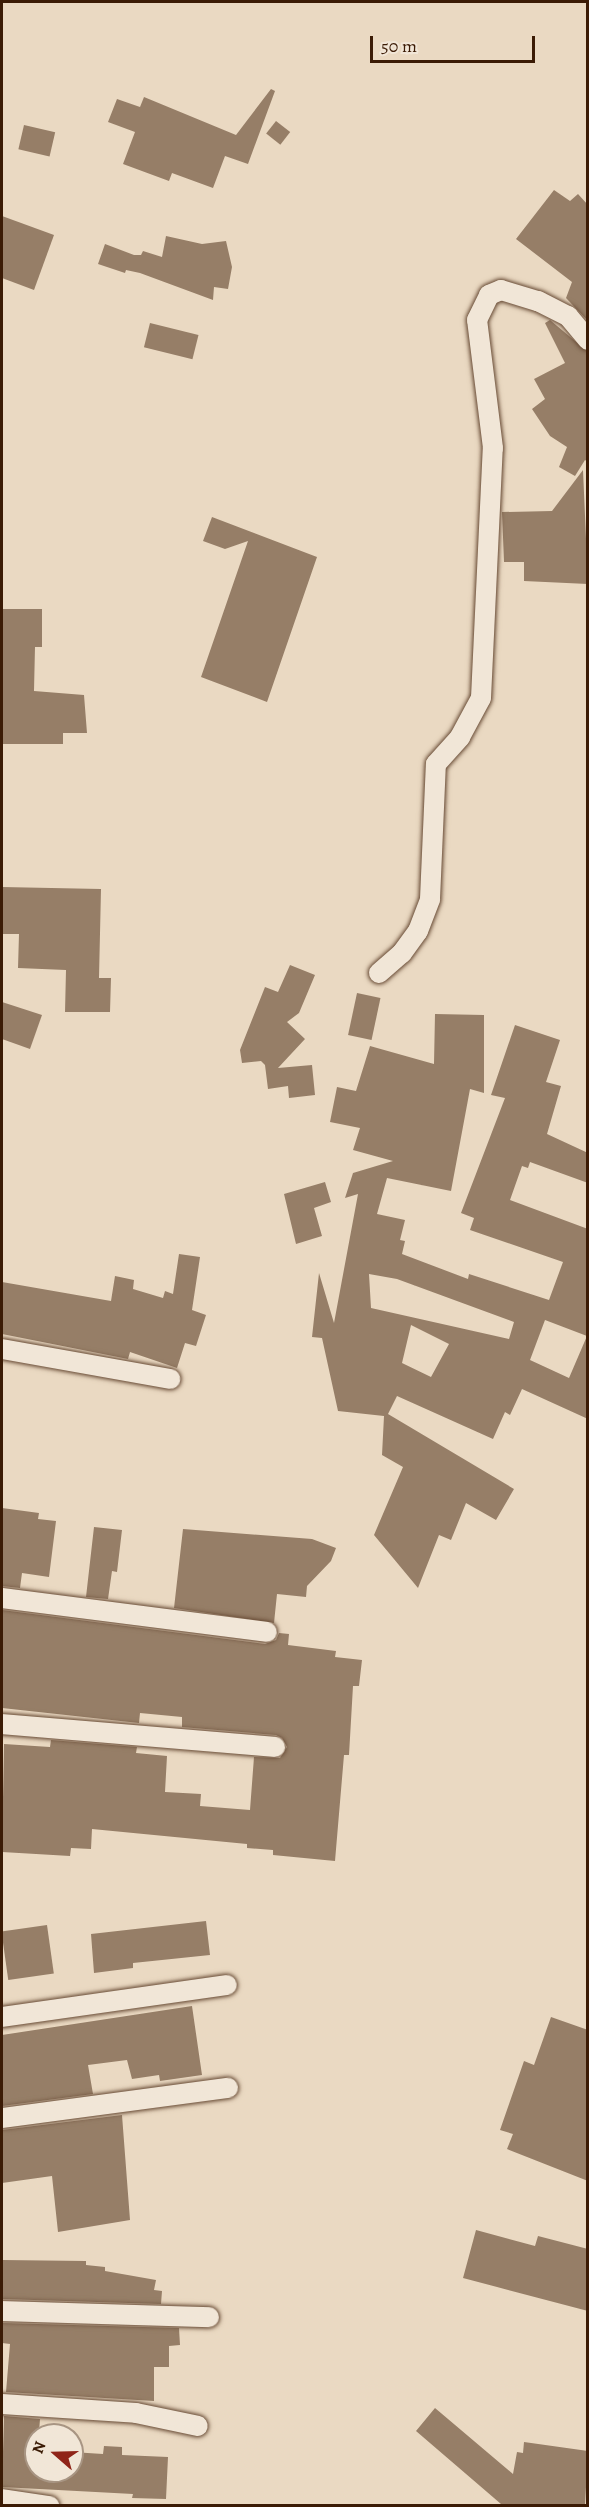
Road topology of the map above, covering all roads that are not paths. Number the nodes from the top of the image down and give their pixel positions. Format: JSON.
{"nodes":[{"id":1,"x":588,"y":340,"type":"edge"},
{"id":2,"x":379,"y":973,"type":"dead end"},
{"id":3,"x":2,"y":1349,"type":"edge"},
{"id":4,"x":170,"y":1379,"type":"dead end"},
{"id":5,"x":2,"y":1598,"type":"edge"},
{"id":6,"x":267,"y":1632,"type":"dead end"},
{"id":7,"x":2,"y":1724,"type":"edge"},
{"id":8,"x":275,"y":1747,"type":"dead end"},
{"id":9,"x":226,"y":1985,"type":"dead end"},
{"id":10,"x":2,"y":2018,"type":"edge"},
{"id":11,"x":228,"y":2088,"type":"dead end"},
{"id":12,"x":2,"y":2118,"type":"edge"},
{"id":13,"x":2,"y":2311,"type":"edge"},
{"id":14,"x":209,"y":2317,"type":"dead end"},
{"id":15,"x":2,"y":2404,"type":"edge"},
{"id":16,"x":198,"y":2426,"type":"dead end"},
{"id":17,"x":2,"y":2499,"type":"edge"},
{"id":18,"x":49,"y":2505,"type":"edge"}],
"edges":[{"from":1,"to":2,"type":"street"},
{"from":3,"to":4,"type":"street"},
{"from":5,"to":6,"type":"street"},
{"from":7,"to":8,"type":"street"},
{"from":9,"to":10,"type":"street"},
{"from":11,"to":12,"type":"street"},
{"from":13,"to":14,"type":"street"},
{"from":15,"to":16,"type":"street"},
{"from":17,"to":18,"type":"street"}]}
